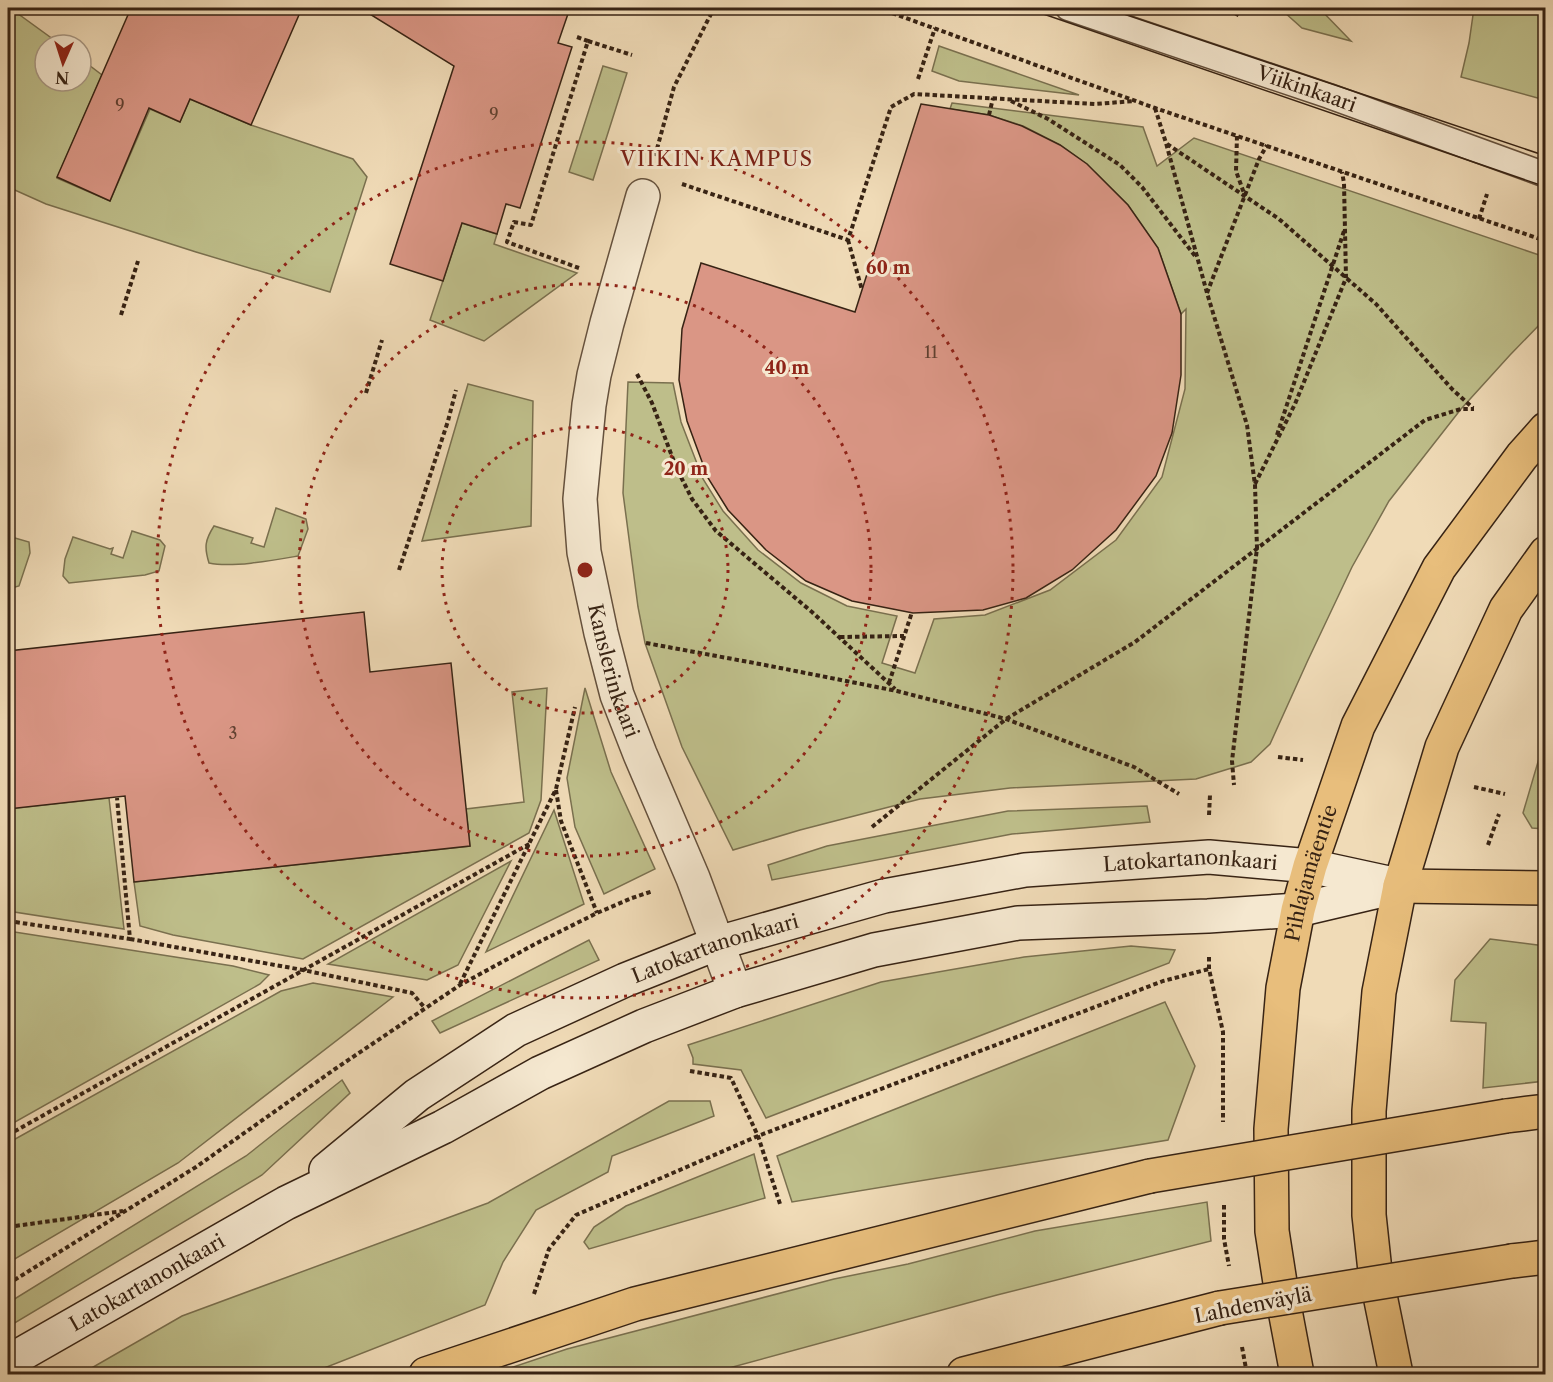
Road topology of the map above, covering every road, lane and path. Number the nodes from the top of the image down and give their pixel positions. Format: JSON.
{"nodes":[{"id":1,"x":714,"y":8,"type":"edge"},
{"id":2,"x":878,"y":8,"type":"edge"},
{"id":3,"x":1068,"y":8,"type":"edge"},
{"id":4,"x":1240,"y":8,"type":"edge"},
{"id":5,"x":1236,"y":16,"type":"dead end"},
{"id":6,"x":935,"y":27,"type":"junction"},
{"id":7,"x":577,"y":37,"type":"dead end"},
{"id":8,"x":588,"y":41,"type":"junction"},
{"id":9,"x":632,"y":56,"type":"dead end"},
{"id":10,"x":918,"y":79,"type":"dead end"},
{"id":11,"x":993,"y":98,"type":"junction"},
{"id":12,"x":1008,"y":100,"type":"junction"},
{"id":13,"x":1139,"y":101,"type":"junction"},
{"id":14,"x":1155,"y":108,"type":"junction"},
{"id":15,"x":989,"y":115,"type":"dead end"},
{"id":16,"x":1238,"y":136,"type":"junction"},
{"id":17,"x":1166,"y":143,"type":"junction"},
{"id":18,"x":1267,"y":145,"type":"junction"},
{"id":19,"x":1342,"y":171,"type":"junction"},
{"id":20,"x":1545,"y":175,"type":"edge"},
{"id":21,"x":647,"y":185,"type":"junction"},
{"id":22,"x":1489,"y":190,"type":"dead end"},
{"id":23,"x":1245,"y":196,"type":"junction"},
{"id":24,"x":1479,"y":219,"type":"junction"},
{"id":25,"x":1345,"y":227,"type":"junction"},
{"id":26,"x":848,"y":240,"type":"junction"},
{"id":27,"x":1545,"y":241,"type":"edge"},
{"id":28,"x":1198,"y":260,"type":"junction"},
{"id":29,"x":138,"y":261,"type":"dead end"},
{"id":30,"x":1332,"y":266,"type":"junction"},
{"id":31,"x":1346,"y":278,"type":"junction"},
{"id":32,"x":619,"y":281,"type":"junction"},
{"id":33,"x":862,"y":290,"type":"dead end"},
{"id":34,"x":1207,"y":293,"type":"junction"},
{"id":35,"x":121,"y":315,"type":"dead end"},
{"id":36,"x":382,"y":340,"type":"dead end"},
{"id":37,"x":632,"y":364,"type":"dead end"},
{"id":38,"x":456,"y":390,"type":"dead end"},
{"id":39,"x":366,"y":393,"type":"dead end"},
{"id":40,"x":1545,"y":429,"type":"edge"},
{"id":41,"x":1273,"y":448,"type":"junction"},
{"id":42,"x":1255,"y":485,"type":"junction"},
{"id":43,"x":1257,"y":548,"type":"junction"},
{"id":44,"x":1545,"y":553,"type":"edge"},
{"id":45,"x":399,"y":570,"type":"dead end"},
{"id":46,"x":912,"y":612,"type":"dead end"},
{"id":47,"x":904,"y":636,"type":"junction"},
{"id":48,"x":840,"y":637,"type":"junction"},
{"id":49,"x":645,"y":643,"type":"dead end"},
{"id":50,"x":889,"y":683,"type":"junction"},
{"id":51,"x":897,"y":690,"type":"junction"},
{"id":52,"x":573,"y":700,"type":"dead end"},
{"id":53,"x":1006,"y":719,"type":"junction"},
{"id":54,"x":1234,"y":785,"type":"dead end"},
{"id":55,"x":556,"y":789,"type":"junction"},
{"id":56,"x":1179,"y":794,"type":"dead end"},
{"id":57,"x":117,"y":798,"type":"dead end"},
{"id":58,"x":872,"y":827,"type":"dead end"},
{"id":59,"x":531,"y":843,"type":"junction"},
{"id":60,"x":1310,"y":866,"type":"junction"},
{"id":61,"x":1400,"y":886,"type":"junction"},
{"id":62,"x":1545,"y":888,"type":"edge"},
{"id":63,"x":632,"y":898,"type":"dead end"},
{"id":64,"x":1298,"y":910,"type":"junction"},
{"id":65,"x":597,"y":913,"type":"junction"},
{"id":66,"x":8,"y":921,"type":"edge"},
{"id":67,"x":130,"y":939,"type":"junction"},
{"id":68,"x":718,"y":943,"type":"junction"},
{"id":69,"x":303,"y":970,"type":"junction"},
{"id":70,"x":460,"y":985,"type":"junction"},
{"id":71,"x":735,"y":991,"type":"junction"},
{"id":72,"x":424,"y":1007,"type":"junction"},
{"id":73,"x":690,"y":1071,"type":"dead end"},
{"id":74,"x":1545,"y":1111,"type":"edge"},
{"id":75,"x":1223,"y":1124,"type":"dead end"},
{"id":76,"x":8,"y":1134,"type":"edge"},
{"id":77,"x":758,"y":1136,"type":"junction"},
{"id":78,"x":286,"y":1203,"type":"junction"},
{"id":79,"x":780,"y":1204,"type":"dead end"},
{"id":80,"x":1224,"y":1204,"type":"dead end"},
{"id":81,"x":127,"y":1210,"type":"junction"},
{"id":82,"x":8,"y":1227,"type":"edge"},
{"id":83,"x":1224,"y":1239,"type":"dead end"},
{"id":84,"x":1545,"y":1257,"type":"edge"},
{"id":85,"x":8,"y":1284,"type":"edge"},
{"id":86,"x":534,"y":1295,"type":"dead end"},
{"id":87,"x":8,"y":1362,"type":"edge"},
{"id":88,"x":426,"y":1374,"type":"edge"},
{"id":89,"x":964,"y":1374,"type":"edge"},
{"id":90,"x":1297,"y":1374,"type":"edge"},
{"id":91,"x":1396,"y":1374,"type":"edge"}],
"edges":[{"from":1,"to":21,"type":"path"},
{"from":2,"to":6,"type":"path"},
{"from":3,"to":20,"type":"lane","name":"Viikinkaari"},
{"from":4,"to":5,"type":"path"},
{"from":6,"to":10,"type":"path"},
{"from":6,"to":13,"type":"path"},
{"from":7,"to":8,"type":"path"},
{"from":8,"to":9,"type":"path"},
{"from":8,"to":32,"type":"path"},
{"from":11,"to":12,"type":"path"},
{"from":11,"to":15,"type":"path"},
{"from":11,"to":26,"type":"path"},
{"from":12,"to":13,"type":"path"},
{"from":12,"to":28,"type":"path"},
{"from":13,"to":14,"type":"path"},
{"from":14,"to":16,"type":"path"},
{"from":14,"to":17,"type":"path"},
{"from":16,"to":18,"type":"path"},
{"from":16,"to":23,"type":"path"},
{"from":17,"to":23,"type":"path"},
{"from":17,"to":28,"type":"path"},
{"from":18,"to":19,"type":"path"},
{"from":18,"to":23,"type":"path"},
{"from":19,"to":24,"type":"path"},
{"from":19,"to":25,"type":"path"},
{"from":21,"to":26,"type":"path"},
{"from":21,"to":32,"type":"street","name":"Kanslerinkaari"},
{"from":22,"to":24,"type":"path"},
{"from":23,"to":30,"type":"path"},
{"from":23,"to":34,"type":"path"},
{"from":24,"to":27,"type":"path"},
{"from":25,"to":30,"type":"path"},
{"from":25,"to":31,"type":"path"},
{"from":26,"to":33,"type":"path"},
{"from":28,"to":34,"type":"path"},
{"from":29,"to":35,"type":"path"},
{"from":30,"to":31,"type":"path"},
{"from":30,"to":41,"type":"path"},
{"from":31,"to":41,"type":"path"},
{"from":31,"to":43,"type":"path"},
{"from":32,"to":68,"type":"street","name":"Kanslerinkaari"},
{"from":34,"to":42,"type":"path"},
{"from":36,"to":39,"type":"path"},
{"from":37,"to":48,"type":"path"},
{"from":38,"to":45,"type":"path"},
{"from":40,"to":60,"type":"main road","name":"Pihlajamäentie"},
{"from":41,"to":42,"type":"path"},
{"from":42,"to":43,"type":"path"},
{"from":43,"to":53,"type":"path"},
{"from":43,"to":54,"type":"path"},
{"from":44,"to":61,"type":"main road"},
{"from":46,"to":47,"type":"path"},
{"from":47,"to":48,"type":"path"},
{"from":47,"to":50,"type":"path"},
{"from":48,"to":50,"type":"path"},
{"from":49,"to":51,"type":"path"},
{"from":50,"to":51,"type":"path"},
{"from":51,"to":53,"type":"path"},
{"from":52,"to":55,"type":"path"},
{"from":53,"to":56,"type":"path"},
{"from":53,"to":58,"type":"path"},
{"from":55,"to":59,"type":"path"},
{"from":55,"to":65,"type":"path"},
{"from":57,"to":67,"type":"path"},
{"from":59,"to":69,"type":"path"},
{"from":59,"to":70,"type":"path"},
{"from":60,"to":61,"type":"street","name":"Latokartanonkaari"},
{"from":60,"to":64,"type":"main road","name":"Pihlajamäentie"},
{"from":60,"to":68,"type":"street","name":"Latokartanonkaari"},
{"from":61,"to":62,"type":"main road"},
{"from":61,"to":64,"type":"street","name":"Latokartanonkaari"},
{"from":61,"to":91,"type":"main road"},
{"from":63,"to":65,"type":"path"},
{"from":64,"to":71,"type":"street","name":"Latokartanonkaari"},
{"from":64,"to":90,"type":"main road","name":"Pihlajamäentie"},
{"from":65,"to":70,"type":"path"},
{"from":66,"to":67,"type":"path"},
{"from":67,"to":69,"type":"path"},
{"from":68,"to":71,"type":"street","name":"Kanslerinkaari"},
{"from":68,"to":78,"type":"street","name":"Latokartanonkaari"},
{"from":69,"to":72,"type":"path"},
{"from":69,"to":76,"type":"path"},
{"from":70,"to":72,"type":"path"},
{"from":71,"to":78,"type":"street","name":"Latokartanonkaari"},
{"from":72,"to":81,"type":"path"},
{"from":73,"to":77,"type":"path"},
{"from":74,"to":88,"type":"main road","bridge":true},
{"from":75,"to":77,"type":"path"},
{"from":77,"to":79,"type":"path"},
{"from":77,"to":86,"type":"path"},
{"from":78,"to":87,"type":"street","name":"Latokartanonkaari"},
{"from":80,"to":83,"type":"path"},
{"from":81,"to":82,"type":"path"},
{"from":81,"to":85,"type":"path"},
{"from":84,"to":89,"type":"main road","name":"Lahdenväylä","bridge":true}]}
